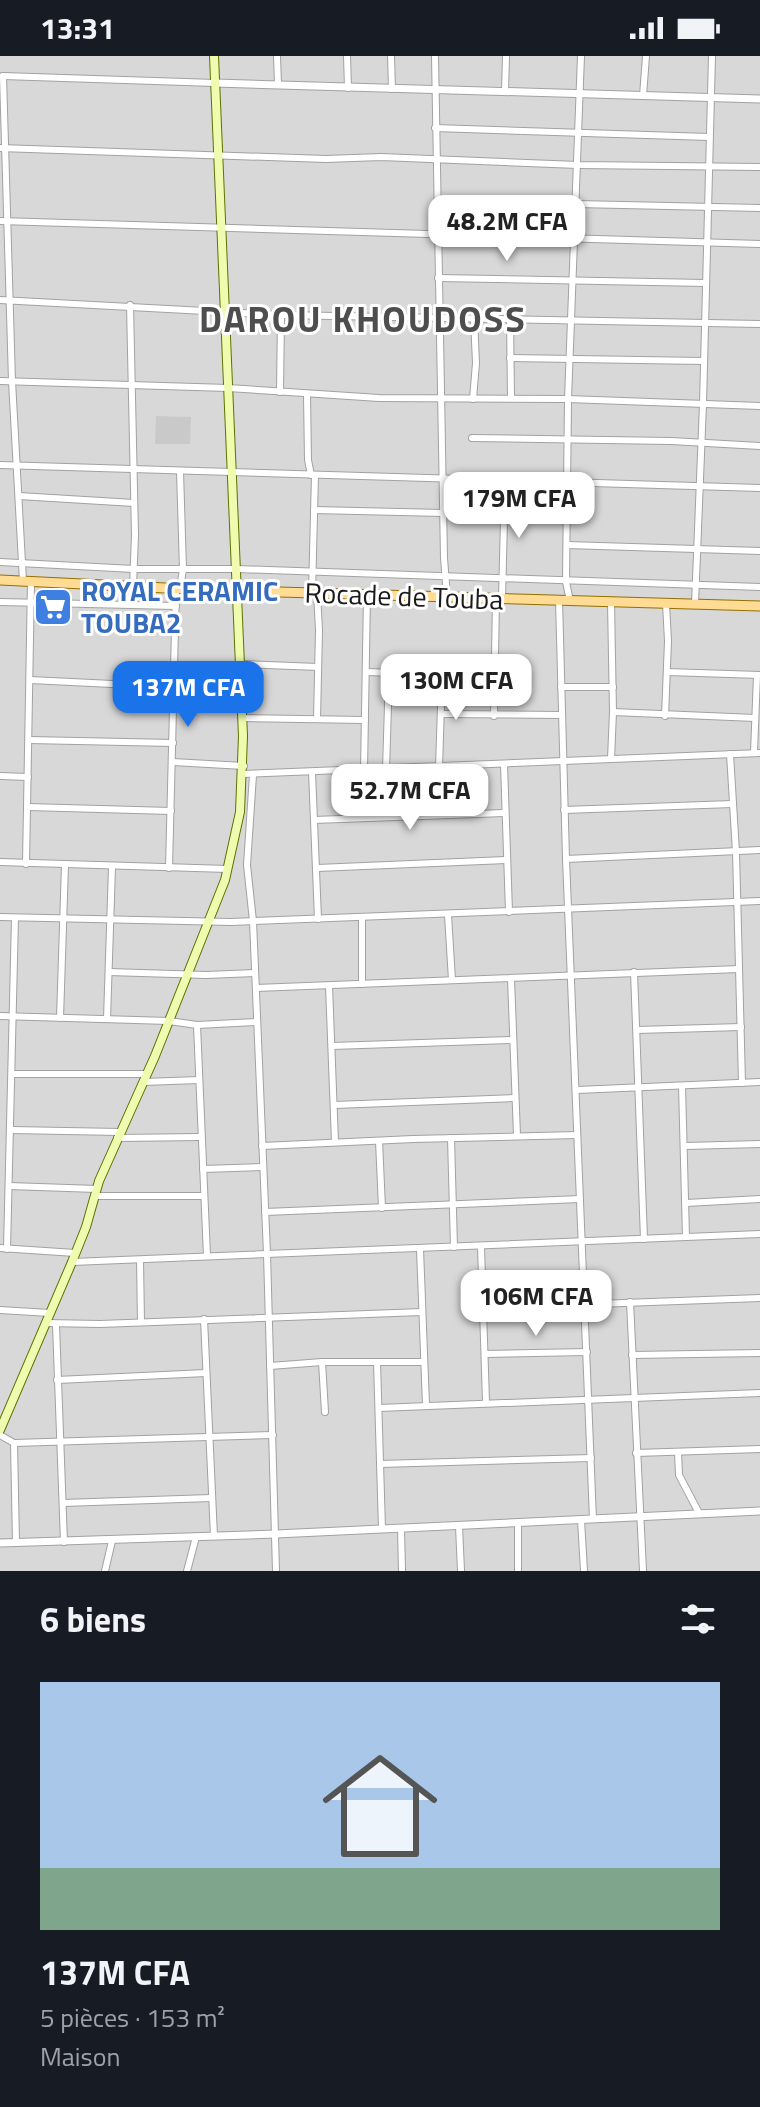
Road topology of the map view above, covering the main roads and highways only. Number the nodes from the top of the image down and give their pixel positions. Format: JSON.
{"nodes":[{"id":1,"x":214,"y":56,"type":"edge"},
{"id":2,"x":0,"y":580,"type":"edge"},
{"id":3,"x":238,"y":591,"type":"junction"},
{"id":4,"x":760,"y":606,"type":"edge"},
{"id":5,"x":0,"y":1432,"type":"edge"}],
"edges":[{"from":1,"to":3,"type":"main road"},
{"from":2,"to":3,"type":"main road","name":"Rocade de Touba"},
{"from":3,"to":4,"type":"main road","name":"Rocade de Touba"},
{"from":3,"to":5,"type":"main road"}]}
